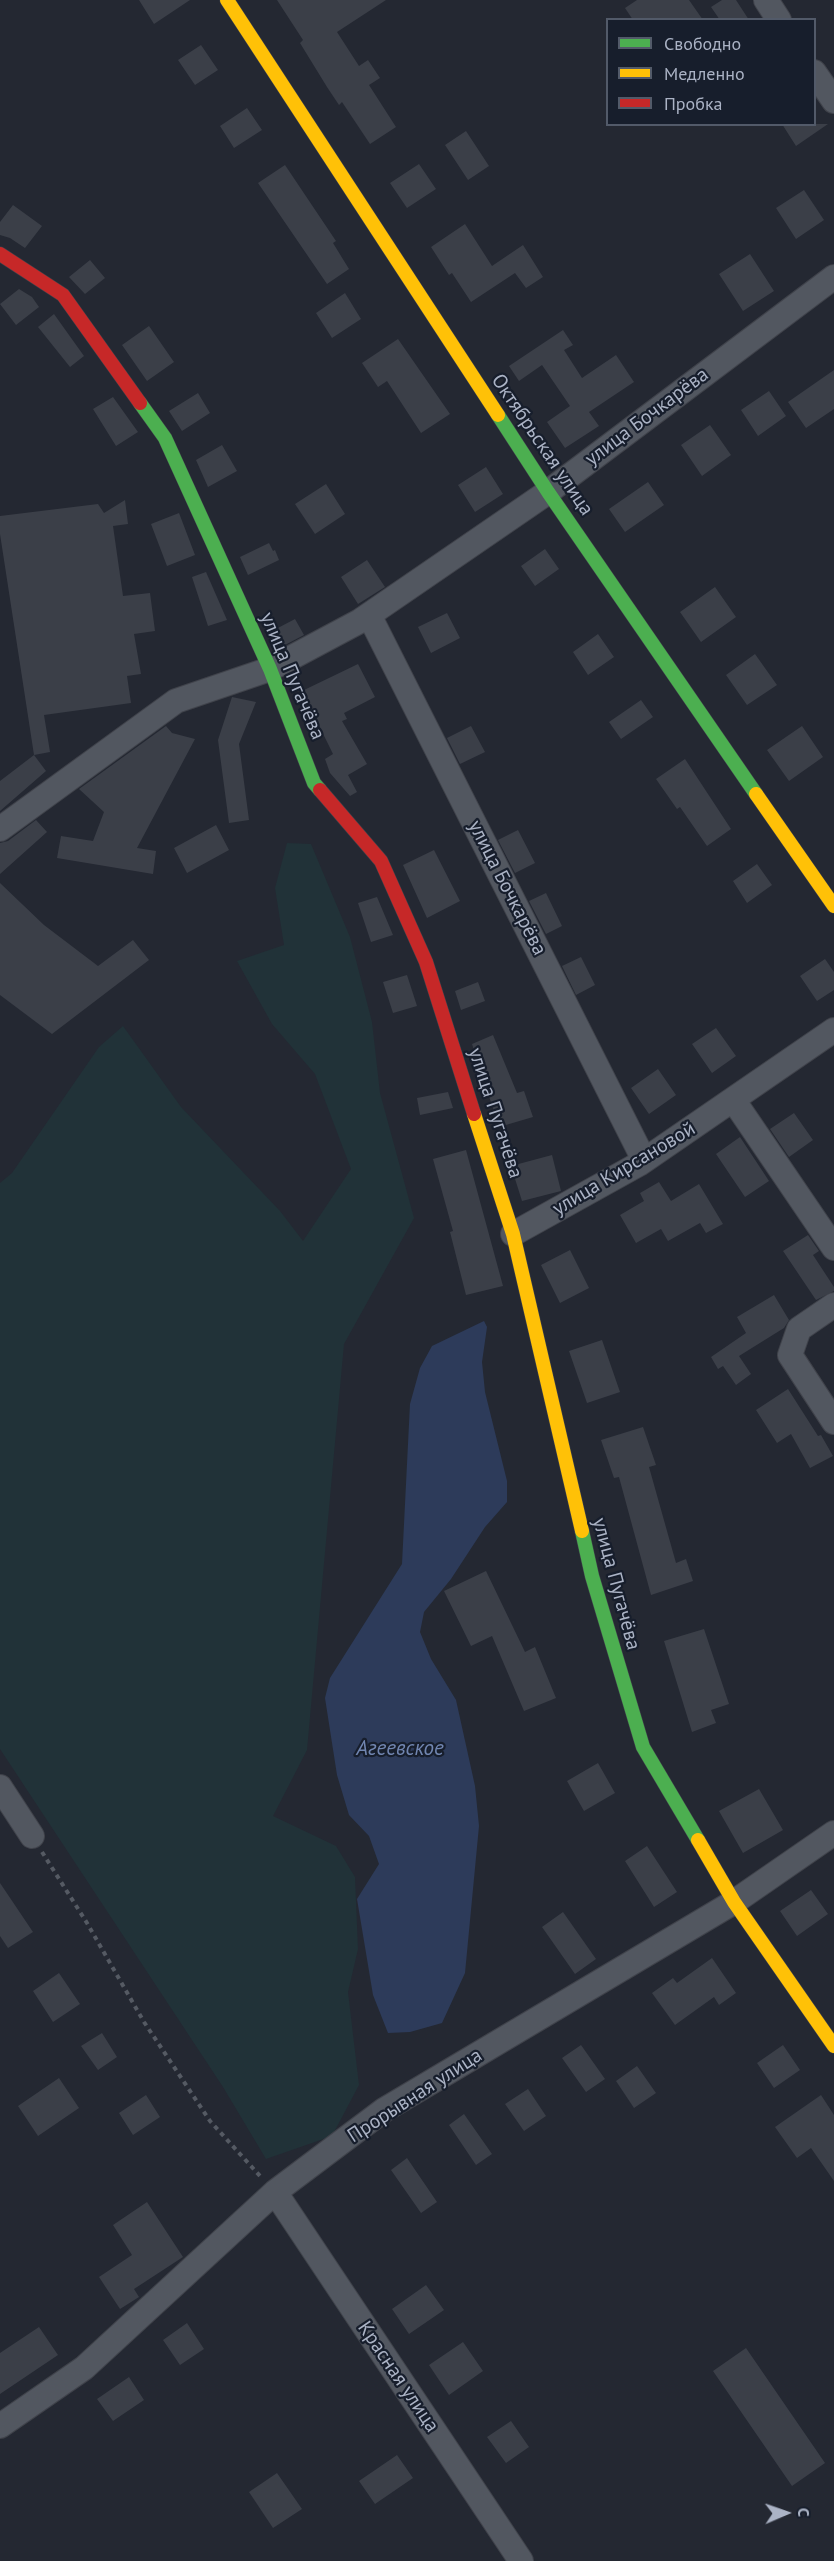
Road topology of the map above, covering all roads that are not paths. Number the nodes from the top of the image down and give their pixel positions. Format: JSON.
{"nodes":[{"id":1,"x":227,"y":0,"type":"edge"},
{"id":2,"x":766,"y":0,"type":"edge"},
{"id":3,"x":778,"y":18,"type":"edge"},
{"id":4,"x":816,"y":75,"type":"edge"},
{"id":5,"x":834,"y":101,"type":"edge"},
{"id":6,"x":0,"y":254,"type":"edge"},
{"id":7,"x":834,"y":277,"type":"edge"},
{"id":8,"x":548,"y":492,"type":"junction"},
{"id":9,"x":369,"y":615,"type":"junction"},
{"id":10,"x":270,"y":669,"type":"junction"},
{"id":11,"x":0,"y":829,"type":"edge"},
{"id":12,"x":834,"y":906,"type":"edge"},
{"id":13,"x":834,"y":1030,"type":"edge"},
{"id":14,"x":734,"y":1101,"type":"junction"},
{"id":15,"x":644,"y":1160,"type":"junction"},
{"id":16,"x":513,"y":1234,"type":"junction"},
{"id":17,"x":834,"y":1248,"type":"edge"},
{"id":18,"x":834,"y":1305,"type":"edge"},
{"id":19,"x":834,"y":1422,"type":"edge"},
{"id":20,"x":0,"y":1787,"type":"edge"},
{"id":21,"x":834,"y":1833,"type":"edge"},
{"id":22,"x":32,"y":1836,"type":"road end"},
{"id":23,"x":734,"y":1902,"type":"junction"},
{"id":24,"x":834,"y":2046,"type":"edge"},
{"id":25,"x":275,"y":2192,"type":"junction"},
{"id":26,"x":0,"y":2426,"type":"edge"},
{"id":27,"x":521,"y":2561,"type":"edge"}],
"edges":[{"from":1,"to":8,"type":"street","name":"Октябрьская улица"},
{"from":2,"to":3,"type":"street"},
{"from":4,"to":5,"type":"street"},
{"from":6,"to":10,"type":"street","name":"улица Пугачёва"},
{"from":7,"to":8,"type":"street","name":"улица Бочкарёва"},
{"from":8,"to":9,"type":"street","name":"улица Бочкарёва"},
{"from":8,"to":12,"type":"street","name":"Октябрьская улица"},
{"from":9,"to":10,"type":"street","name":"улица Бочкарёва"},
{"from":9,"to":15,"type":"street","name":"улица Бочкарёва"},
{"from":10,"to":11,"type":"street","name":"улица Бочкарёва"},
{"from":10,"to":16,"type":"street","name":"улица Пугачёва"},
{"from":13,"to":14,"type":"street","name":"улица Кирсановой"},
{"from":14,"to":15,"type":"street","name":"улица Кирсановой"},
{"from":14,"to":17,"type":"street"},
{"from":15,"to":16,"type":"street","name":"улица Кирсановой"},
{"from":16,"to":23,"type":"street","name":"улица Пугачёва"},
{"from":18,"to":19,"type":"street"},
{"from":20,"to":22,"type":"street"},
{"from":21,"to":23,"type":"street","name":"Прорывная улица"},
{"from":23,"to":24,"type":"street","name":"улица Пугачёва"},
{"from":23,"to":25,"type":"street","name":"Прорывная улица"},
{"from":25,"to":26,"type":"street","name":"Прорывная улица"},
{"from":25,"to":27,"type":"street","name":"Красная улица"}]}
